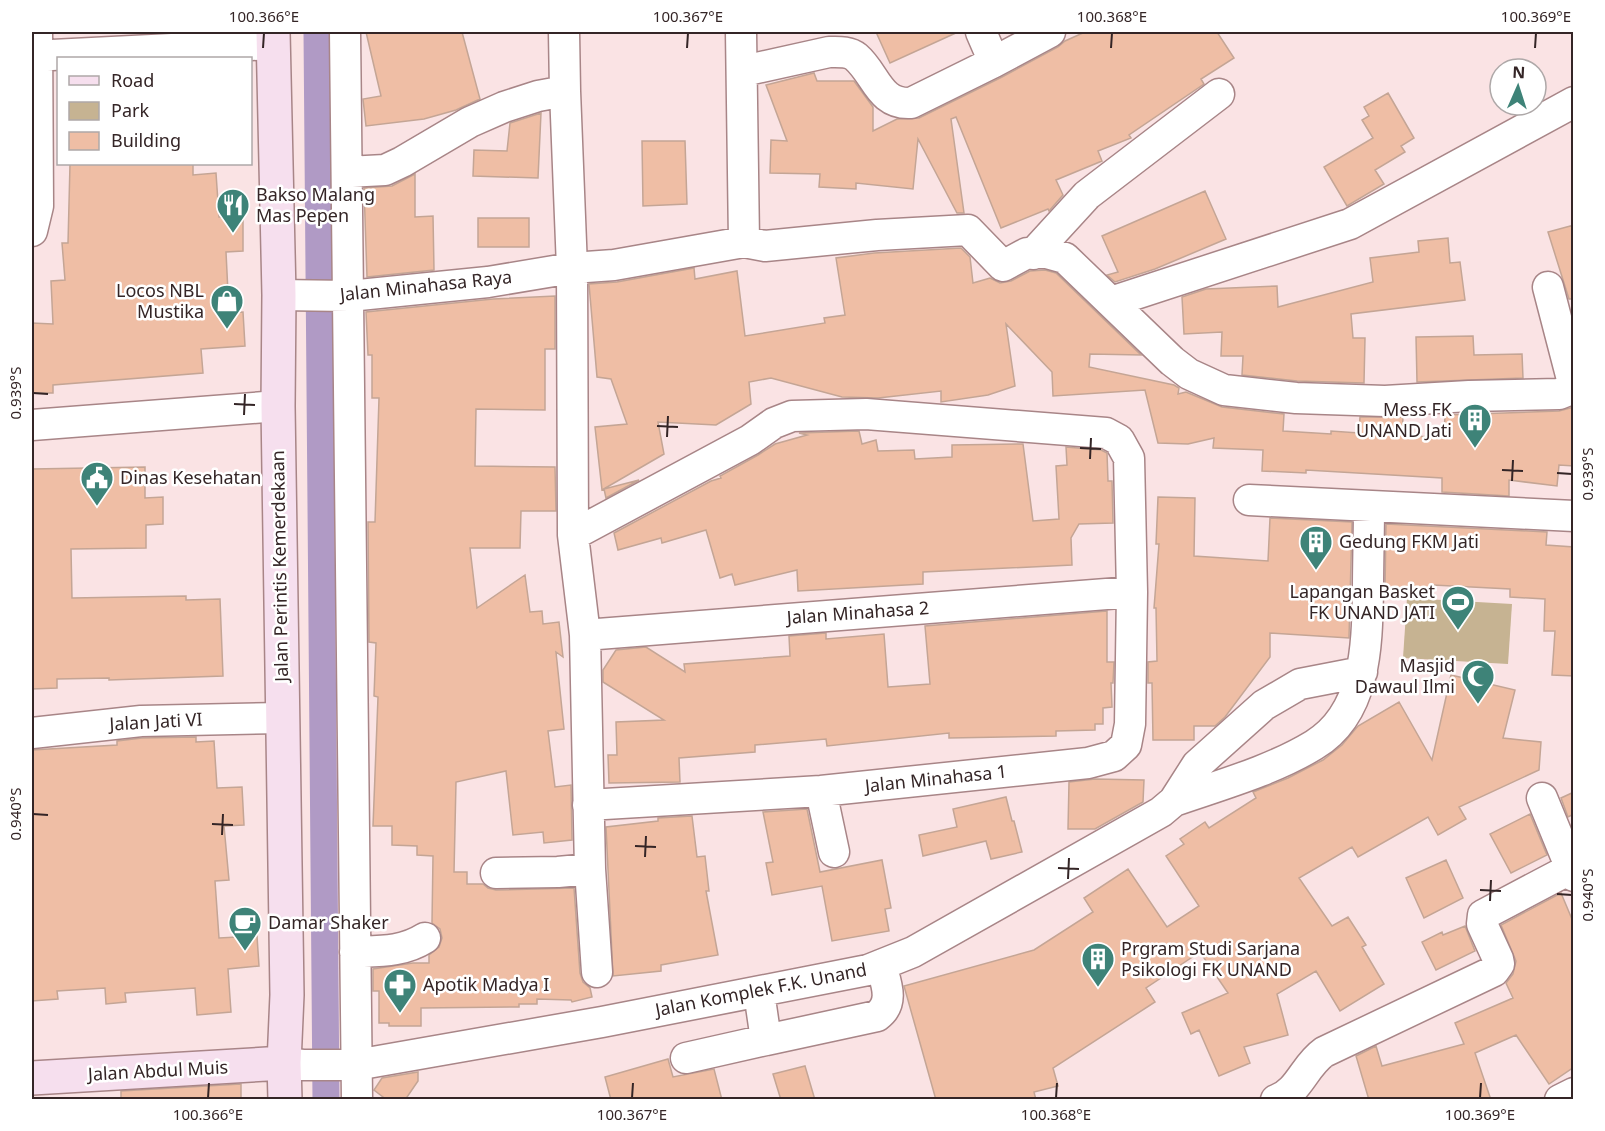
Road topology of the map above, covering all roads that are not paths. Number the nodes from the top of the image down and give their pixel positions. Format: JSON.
{"nodes":[{"id":1,"x":345,"y":32,"type":"edge"},
{"id":2,"x":564,"y":32,"type":"edge"},
{"id":3,"x":741,"y":32,"type":"edge"},
{"id":4,"x":981,"y":32,"type":"edge"},
{"id":5,"x":1050,"y":32,"type":"edge"},
{"id":6,"x":273,"y":38,"type":"edge"},
{"id":7,"x":36,"y":48,"type":"edge"},
{"id":8,"x":994,"y":62,"type":"junction"},
{"id":9,"x":743,"y":71,"type":"junction"},
{"id":10,"x":565,"y":91,"type":"junction"},
{"id":11,"x":1219,"y":94,"type":"dead end"},
{"id":12,"x":1574,"y":102,"type":"edge"},
{"id":13,"x":347,"y":172,"type":"junction"},
{"id":14,"x":32,"y":231,"type":"edge"},
{"id":15,"x":744,"y":242,"type":"junction"},
{"id":16,"x":1033,"y":254,"type":"junction"},
{"id":17,"x":572,"y":268,"type":"junction"},
{"id":18,"x":1548,"y":287,"type":"dead end"},
{"id":19,"x":287,"y":296,"type":"junction"},
{"id":20,"x":344,"y":296,"type":"junction"},
{"id":21,"x":1111,"y":302,"type":"junction"},
{"id":22,"x":1574,"y":387,"type":"edge"},
{"id":23,"x":278,"y":406,"type":"junction"},
{"id":24,"x":32,"y":425,"type":"edge"},
{"id":25,"x":1249,"y":500,"type":"dead end"},
{"id":26,"x":1370,"y":507,"type":"junction"},
{"id":27,"x":1574,"y":516,"type":"edge"},
{"id":28,"x":573,"y":535,"type":"junction"},
{"id":29,"x":1132,"y":592,"type":"junction"},
{"id":30,"x":585,"y":635,"type":"junction"},
{"id":31,"x":1362,"y":672,"type":"junction"},
{"id":32,"x":282,"y":718,"type":"junction"},
{"id":33,"x":32,"y":733,"type":"edge"},
{"id":34,"x":821,"y":791,"type":"junction"},
{"id":35,"x":1542,"y":798,"type":"dead end"},
{"id":36,"x":1174,"y":801,"type":"junction"},
{"id":37,"x":588,"y":805,"type":"junction"},
{"id":38,"x":834,"y":852,"type":"dead end"},
{"id":39,"x":590,"y":869,"type":"junction"},
{"id":40,"x":496,"y":873,"type":"dead end"},
{"id":41,"x":1572,"y":873,"type":"edge"},
{"id":42,"x":425,"y":938,"type":"dead end"},
{"id":43,"x":355,"y":952,"type":"junction"},
{"id":44,"x":881,"y":965,"type":"junction"},
{"id":45,"x":597,"y":972,"type":"dead end"},
{"id":46,"x":759,"y":992,"type":"junction"},
{"id":47,"x":766,"y":1040,"type":"junction"},
{"id":48,"x":686,"y":1058,"type":"dead end"},
{"id":49,"x":293,"y":1064,"type":"junction"},
{"id":50,"x":351,"y":1065,"type":"junction"},
{"id":51,"x":32,"y":1078,"type":"edge"},
{"id":52,"x":1574,"y":1093,"type":"edge"},
{"id":53,"x":285,"y":1100,"type":"edge"},
{"id":54,"x":357,"y":1100,"type":"edge"},
{"id":55,"x":1276,"y":1100,"type":"edge"},
{"id":56,"x":1560,"y":1100,"type":"edge"}],
"edges":[{"from":1,"to":13,"type":"street"},
{"from":2,"to":10,"type":"street"},
{"from":3,"to":9,"type":"street"},
{"from":4,"to":8,"type":"street"},
{"from":5,"to":8,"type":"street"},
{"from":6,"to":7,"type":"street"},
{"from":6,"to":19,"type":"main road","name":"Jalan Perintis Kemerdekaan"},
{"from":7,"to":14,"type":"street"},
{"from":8,"to":9,"type":"street"},
{"from":9,"to":15,"type":"street"},
{"from":10,"to":13,"type":"street"},
{"from":10,"to":17,"type":"street"},
{"from":11,"to":16,"type":"street"},
{"from":12,"to":21,"type":"street"},
{"from":13,"to":20,"type":"street"},
{"from":15,"to":16,"type":"street","name":"Jalan Minahasa Raya"},
{"from":15,"to":17,"type":"street","name":"Jalan Minahasa Raya"},
{"from":16,"to":21,"type":"street"},
{"from":17,"to":20,"type":"street","name":"Jalan Minahasa Raya"},
{"from":17,"to":28,"type":"street"},
{"from":18,"to":22,"type":"street"},
{"from":19,"to":20,"type":"street","name":"Jalan Minahasa Raya"},
{"from":19,"to":23,"type":"main road","name":"Jalan Perintis Kemerdekaan"},
{"from":20,"to":43,"type":"street"},
{"from":21,"to":22,"type":"street"},
{"from":23,"to":24,"type":"street"},
{"from":23,"to":32,"type":"main road","name":"Jalan Perintis Kemerdekaan"},
{"from":25,"to":26,"type":"street"},
{"from":26,"to":27,"type":"street"},
{"from":26,"to":31,"type":"street"},
{"from":28,"to":29,"type":"street","name":"Jalan Minahasa 1"},
{"from":28,"to":30,"type":"street"},
{"from":29,"to":30,"type":"street","name":"Jalan Minahasa 2"},
{"from":29,"to":34,"type":"street","name":"Jalan Minahasa 1"},
{"from":30,"to":37,"type":"street"},
{"from":31,"to":36,"type":"street","name":"Jalan Komplek F.K. Unand"},
{"from":31,"to":36,"type":"street","name":"Jalan Komplek F.K. Unand"},
{"from":32,"to":33,"type":"street","name":"Jalan Jati VI"},
{"from":32,"to":49,"type":"main road","name":"Jalan Perintis Kemerdekaan"},
{"from":34,"to":37,"type":"street","name":"Jalan Minahasa 1"},
{"from":34,"to":38,"type":"street"},
{"from":35,"to":41,"type":"street"},
{"from":36,"to":44,"type":"street","name":"Jalan Komplek F.K. Unand"},
{"from":37,"to":39,"type":"street"},
{"from":39,"to":40,"type":"street"},
{"from":39,"to":45,"type":"street"},
{"from":41,"to":55,"type":"street"},
{"from":42,"to":43,"type":"street"},
{"from":43,"to":50,"type":"street"},
{"from":44,"to":46,"type":"street","name":"Jalan Komplek F.K. Unand"},
{"from":44,"to":47,"type":"street"},
{"from":46,"to":47,"type":"street"},
{"from":46,"to":50,"type":"street","name":"Jalan Komplek F.K. Unand"},
{"from":47,"to":48,"type":"street"},
{"from":49,"to":50,"type":"street","name":"Jalan Komplek F.K. Unand"},
{"from":49,"to":51,"type":"main road","name":"Jalan Abdul Muis"},
{"from":49,"to":53,"type":"main road","name":"Jalan Perintis Kemerdekaan"},
{"from":50,"to":54,"type":"street"},
{"from":52,"to":56,"type":"street"}]}
